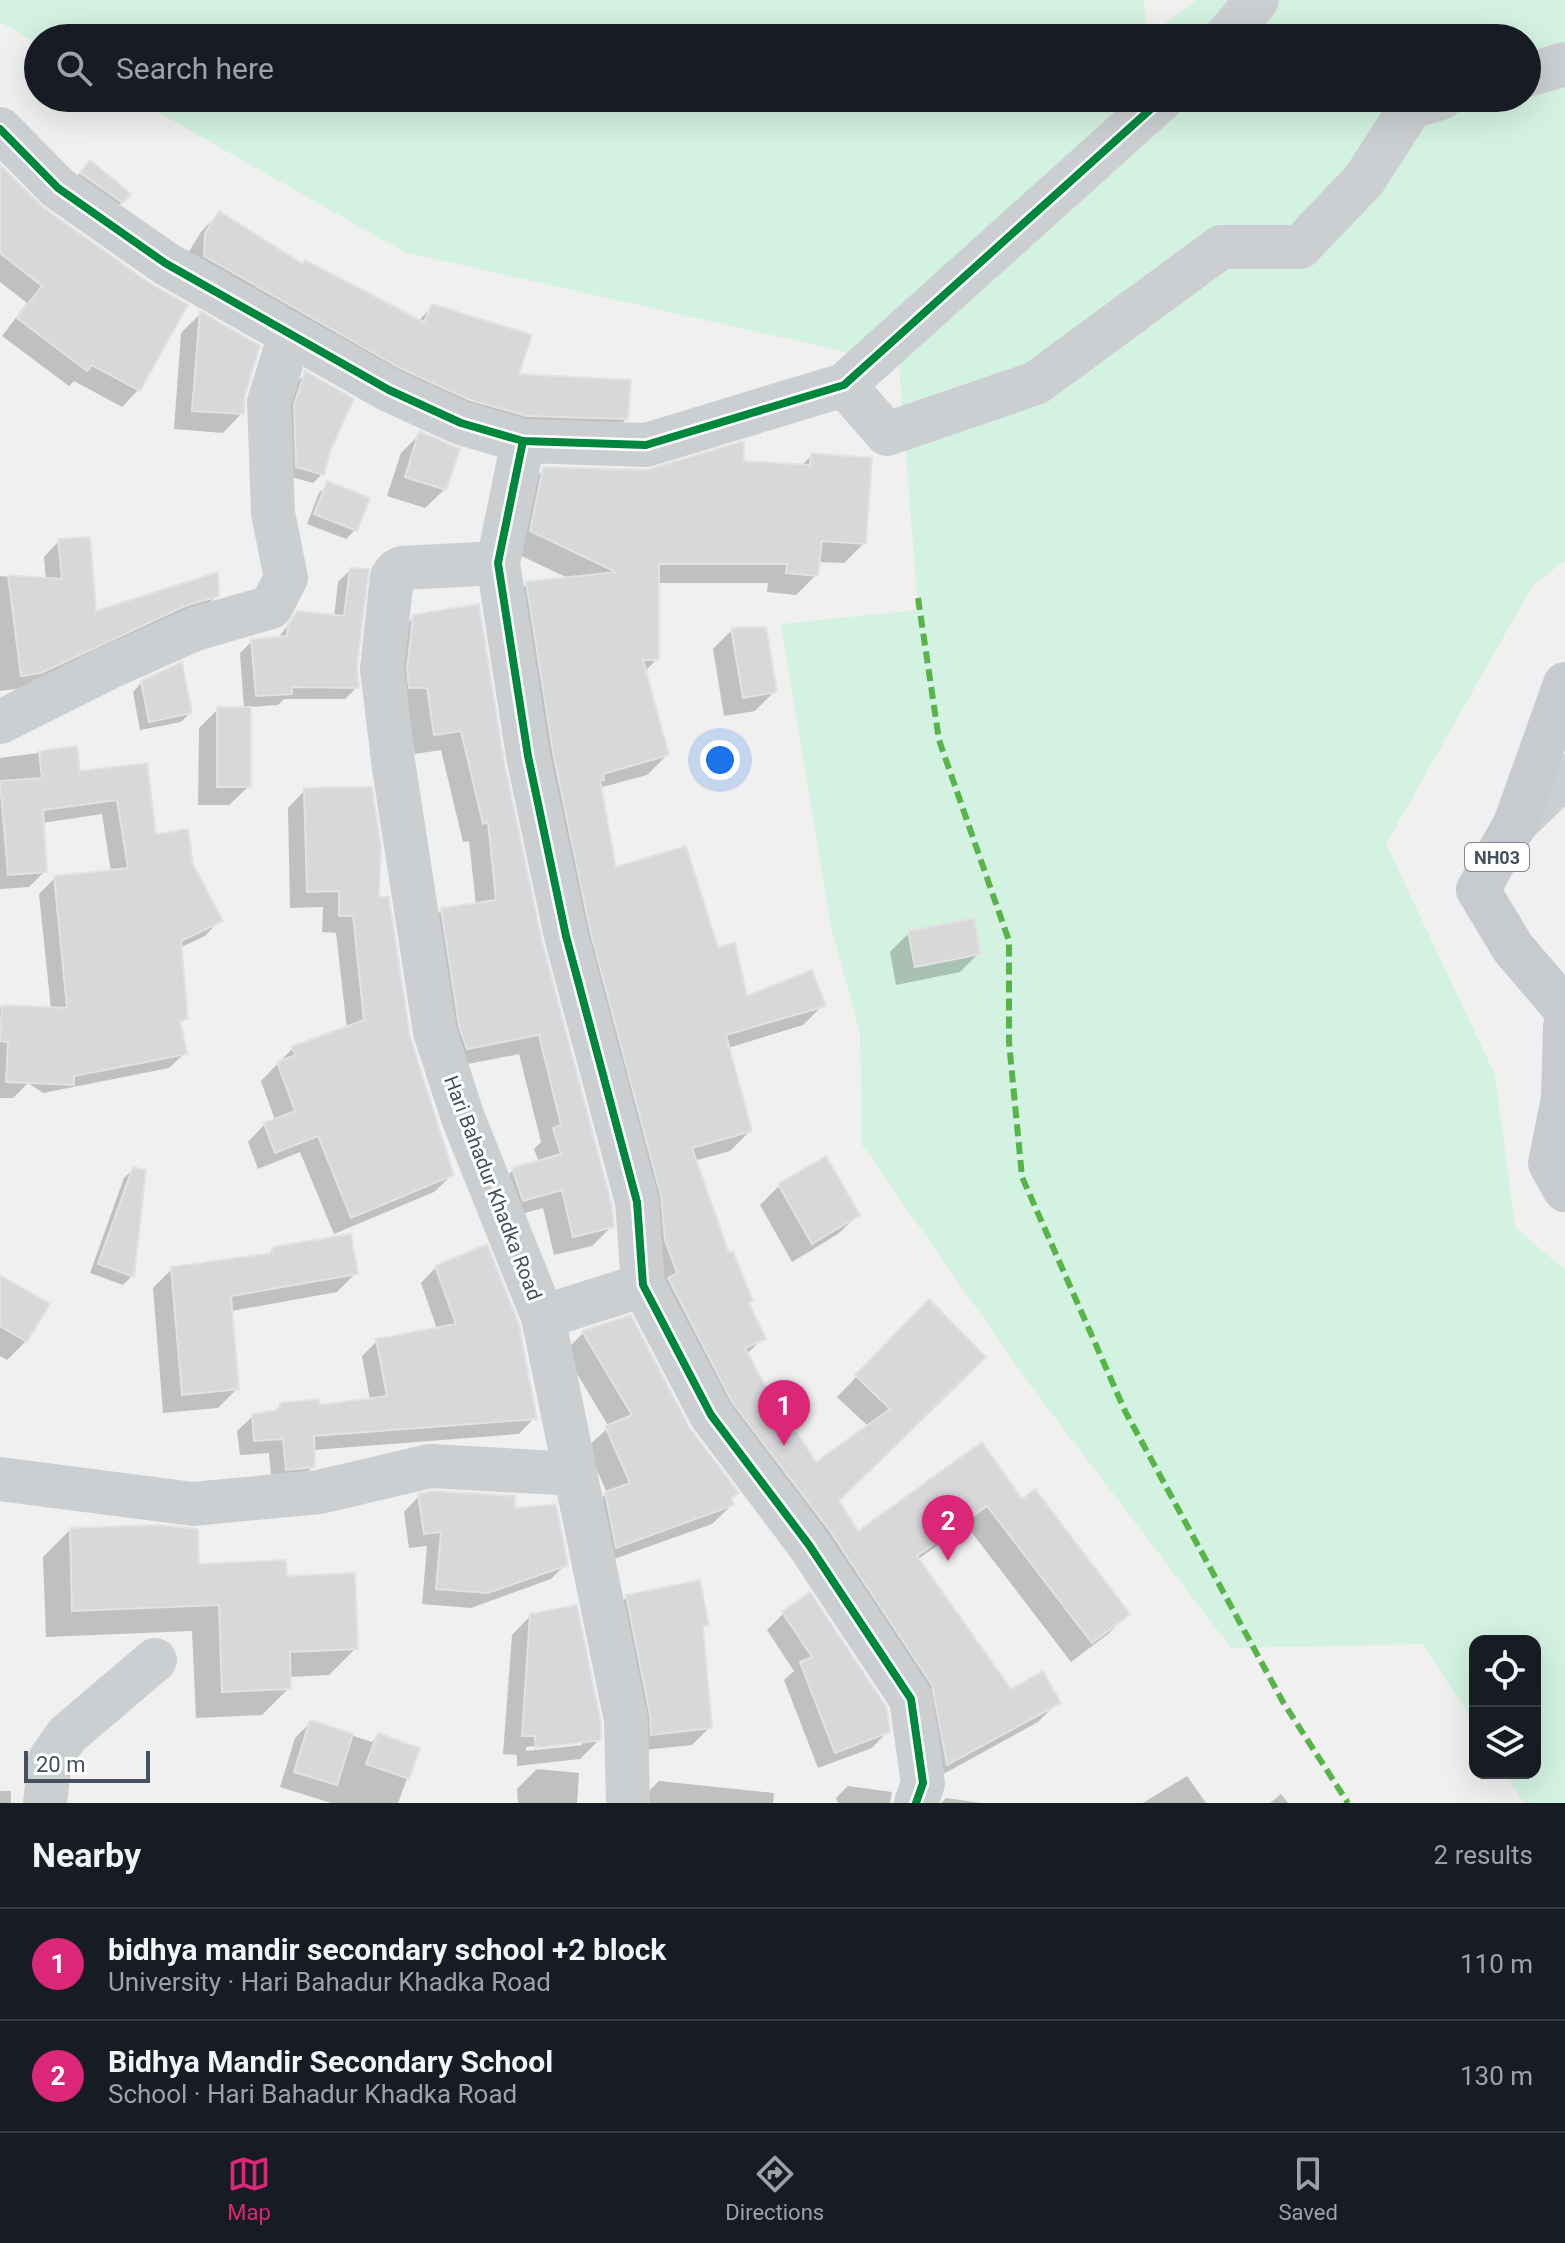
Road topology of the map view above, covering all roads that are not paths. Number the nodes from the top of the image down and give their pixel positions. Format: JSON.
{"nodes":[{"id":1,"x":1257,"y":0,"type":"edge"},
{"id":2,"x":1237,"y":24,"type":"edge"},
{"id":3,"x":1565,"y":64,"type":"edge"},
{"id":4,"x":1541,"y":71,"type":"edge"},
{"id":5,"x":1147,"y":112,"type":"edge"},
{"id":6,"x":1408,"y":112,"type":"edge"},
{"id":7,"x":0,"y":129,"type":"edge"},
{"id":8,"x":290,"y":335,"type":"junction"},
{"id":9,"x":844,"y":385,"type":"junction"},
{"id":10,"x":523,"y":441,"type":"junction"},
{"id":11,"x":498,"y":563,"type":"junction"},
{"id":12,"x":1565,"y":684,"type":"edge"},
{"id":13,"x":0,"y":722,"type":"edge"},
{"id":14,"x":1565,"y":776,"type":"edge"},
{"id":15,"x":1515,"y":824,"type":"junction"},
{"id":16,"x":1565,"y":1009,"type":"edge"},
{"id":17,"x":1565,"y":1027,"type":"edge"},
{"id":18,"x":1565,"y":1190,"type":"edge"},
{"id":19,"x":643,"y":1285,"type":"junction"},
{"id":20,"x":543,"y":1317,"type":"junction"},
{"id":21,"x":576,"y":1474,"type":"junction"},
{"id":22,"x":0,"y":1479,"type":"edge"},
{"id":23,"x":155,"y":1660,"type":"dead end"},
{"id":24,"x":45,"y":1803,"type":"edge"},
{"id":25,"x":628,"y":1803,"type":"edge"},
{"id":26,"x":916,"y":1803,"type":"edge"}],
"edges":[{"from":1,"to":2,"type":"street"},
{"from":3,"to":4,"type":"street"},
{"from":5,"to":9,"type":"street"},
{"from":6,"to":9,"type":"street"},
{"from":7,"to":8,"type":"street"},
{"from":8,"to":10,"type":"street"},
{"from":8,"to":13,"type":"street"},
{"from":9,"to":10,"type":"street"},
{"from":10,"to":11,"type":"street"},
{"from":11,"to":19,"type":"street"},
{"from":11,"to":20,"type":"street","name":"Hari Bahadur Khadka Road"},
{"from":12,"to":15,"type":"main road","number":"NH03"},
{"from":14,"to":15,"type":"street"},
{"from":15,"to":16,"type":"main road","number":"NH03"},
{"from":17,"to":18,"type":"main road"},
{"from":19,"to":20,"type":"street"},
{"from":19,"to":26,"type":"street"},
{"from":20,"to":21,"type":"street","name":"Hari Bahadur Khadka Road"},
{"from":21,"to":22,"type":"street"},
{"from":21,"to":25,"type":"street","name":"Hari Bahadur Khadka Road"},
{"from":23,"to":24,"type":"street"}]}
